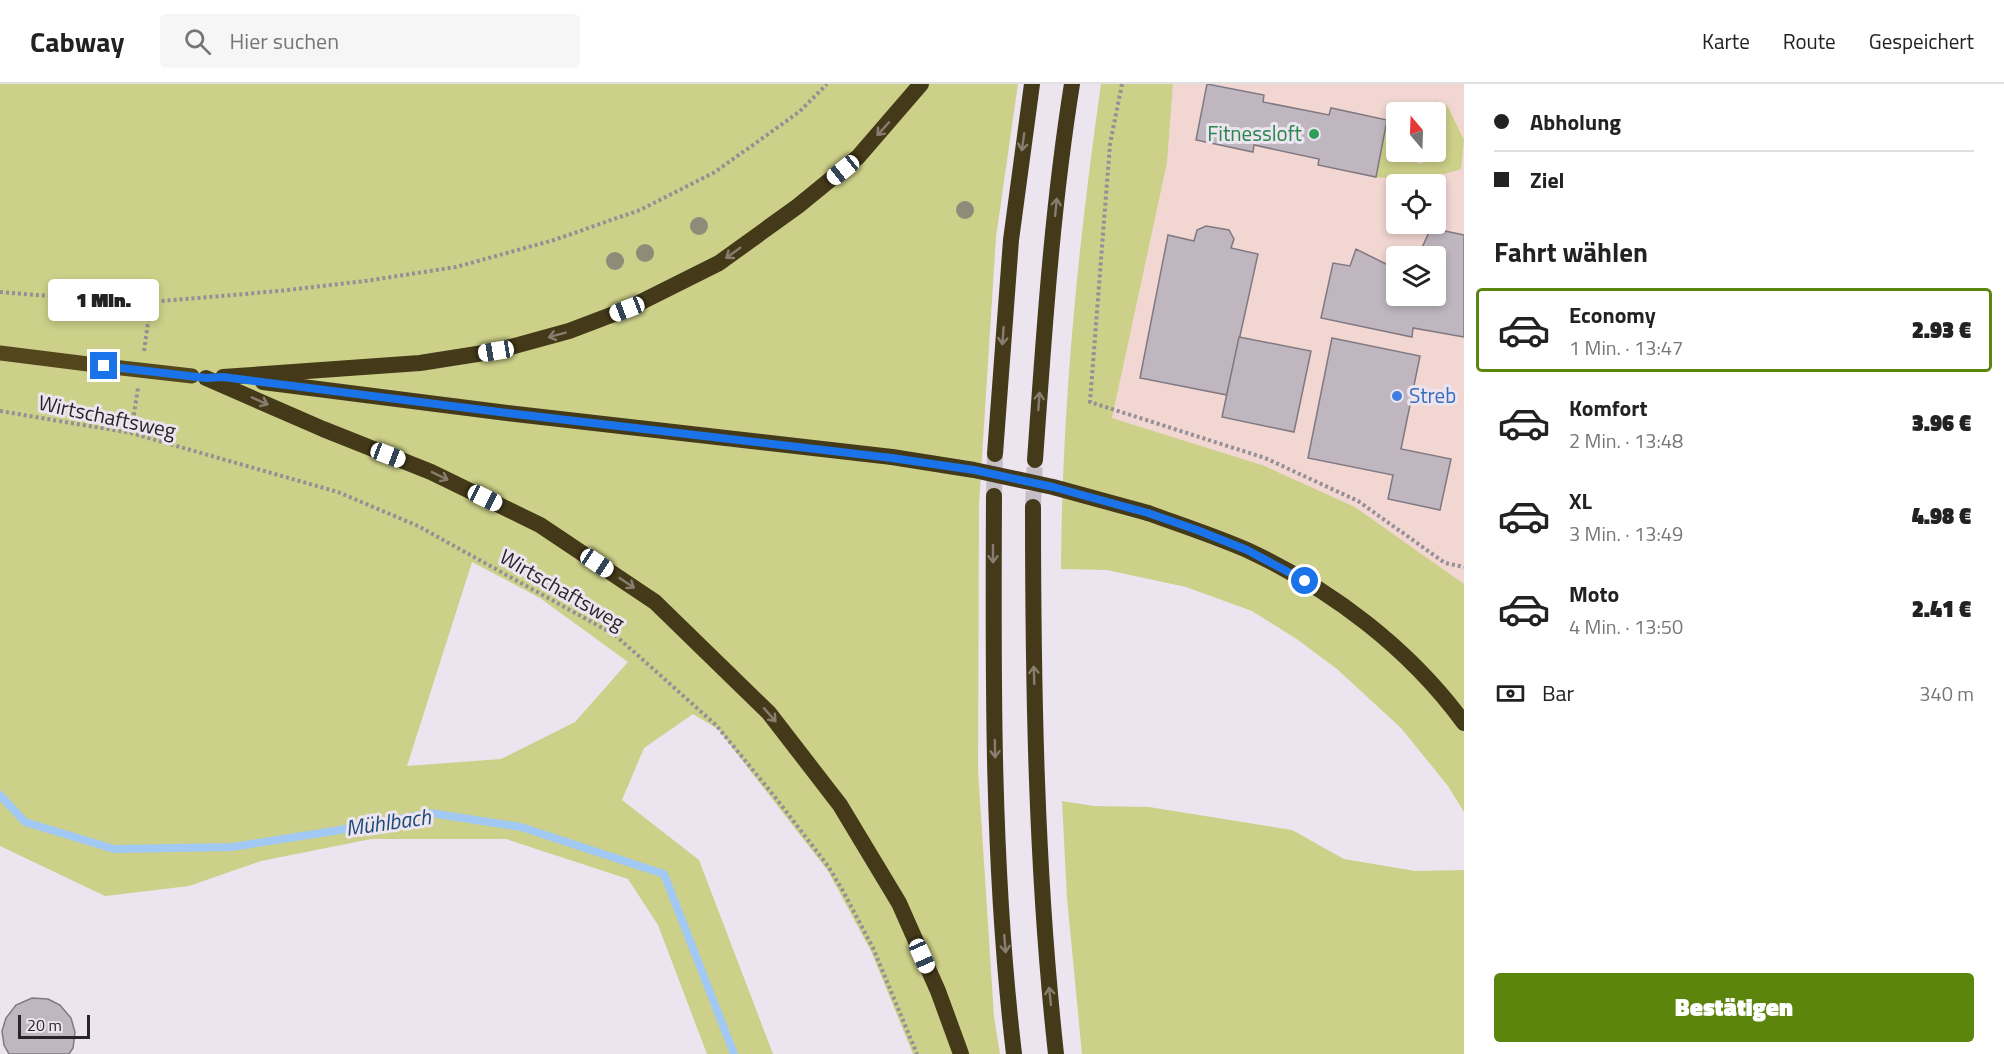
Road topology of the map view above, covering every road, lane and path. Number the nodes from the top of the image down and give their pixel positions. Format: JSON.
{"nodes":[{"id":1,"x":827,"y":84,"type":"edge"},
{"id":2,"x":921,"y":84,"type":"edge"},
{"id":3,"x":1032,"y":84,"type":"edge"},
{"id":4,"x":1072,"y":84,"type":"edge"},
{"id":5,"x":1122,"y":84,"type":"edge"},
{"id":6,"x":0,"y":292,"type":"edge"},
{"id":7,"x":0,"y":353,"type":"edge"},
{"id":8,"x":207,"y":377,"type":"junction"},
{"id":9,"x":0,"y":411,"type":"edge"},
{"id":10,"x":995,"y":454,"type":"tunnel mouth"},
{"id":11,"x":1035,"y":460,"type":"tunnel mouth"},
{"id":12,"x":994,"y":496,"type":"tunnel mouth"},
{"id":13,"x":1034,"y":507,"type":"tunnel mouth"},
{"id":14,"x":1464,"y":567,"type":"edge"},
{"id":15,"x":1464,"y":723,"type":"edge"},
{"id":16,"x":917,"y":1054,"type":"edge"},
{"id":17,"x":961,"y":1054,"type":"edge"},
{"id":18,"x":1014,"y":1054,"type":"edge"},
{"id":19,"x":1056,"y":1054,"type":"edge"}],
"edges":[{"from":1,"to":6,"type":"path"},
{"from":2,"to":8,"type":"highway","one_way":true},
{"from":3,"to":10,"type":"highway","one_way":true},
{"from":11,"to":4,"type":"highway","one_way":true},
{"from":5,"to":14,"type":"path"},
{"from":7,"to":8,"type":"main road","bridge":true},
{"from":8,"to":15,"type":"highway","bridge":true},
{"from":8,"to":17,"type":"highway","one_way":true},
{"from":9,"to":16,"type":"path","name":"Wirtschaftsweg"},
{"from":12,"to":18,"type":"highway","one_way":true},
{"from":19,"to":13,"type":"highway","one_way":true}]}
